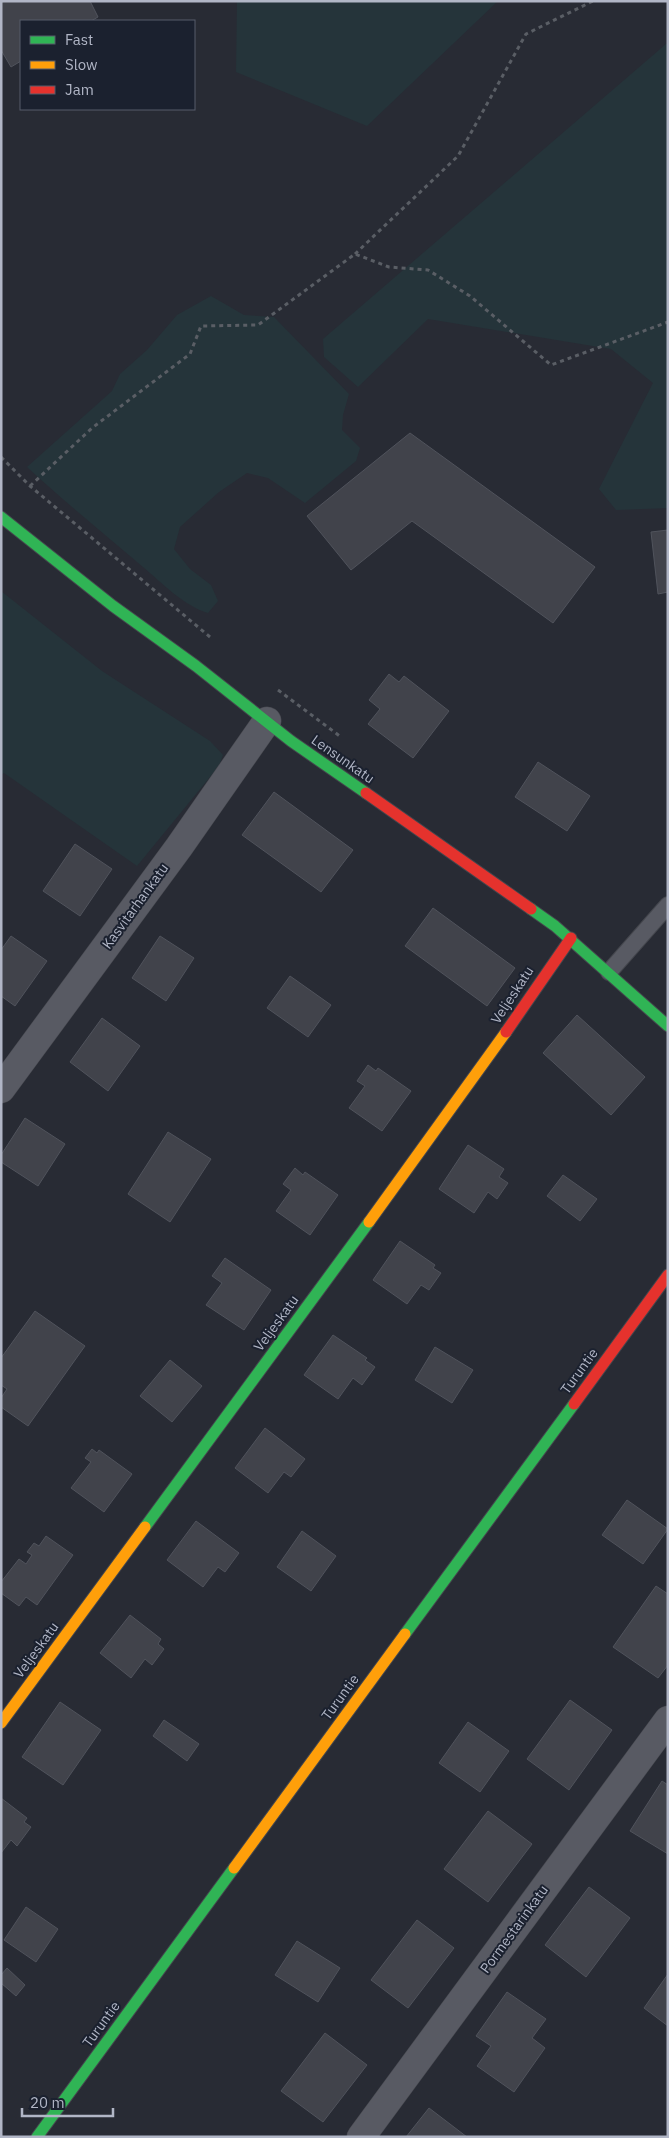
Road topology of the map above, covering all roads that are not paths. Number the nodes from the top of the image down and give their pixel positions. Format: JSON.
{"nodes":[{"id":1,"x":1,"y":517,"type":"edge"},
{"id":2,"x":267,"y":721,"type":"junction"},
{"id":3,"x":668,"y":905,"type":"edge"},
{"id":4,"x":571,"y":938,"type":"junction"},
{"id":5,"x":609,"y":972,"type":"junction"},
{"id":6,"x":668,"y":1026,"type":"edge"},
{"id":7,"x":1,"y":1089,"type":"edge"},
{"id":8,"x":668,"y":1276,"type":"edge"},
{"id":9,"x":668,"y":1720,"type":"edge"},
{"id":10,"x":1,"y":1723,"type":"edge"},
{"id":11,"x":37,"y":2137,"type":"edge"},
{"id":12,"x":361,"y":2137,"type":"edge"}],
"edges":[{"from":1,"to":2,"type":"main road","name":"Lensunkatu"},
{"from":2,"to":4,"type":"main road","name":"Lensunkatu"},
{"from":2,"to":7,"type":"street","name":"Kasvitarhankatu"},
{"from":3,"to":5,"type":"lane"},
{"from":4,"to":5,"type":"main road","name":"Lensunkatu"},
{"from":4,"to":10,"type":"main road","name":"Veljeskatu"},
{"from":5,"to":6,"type":"main road","name":"Lensunkatu"},
{"from":8,"to":11,"type":"main road","name":"Turuntie"},
{"from":9,"to":12,"type":"street","name":"Pormestarinkatu"}]}
